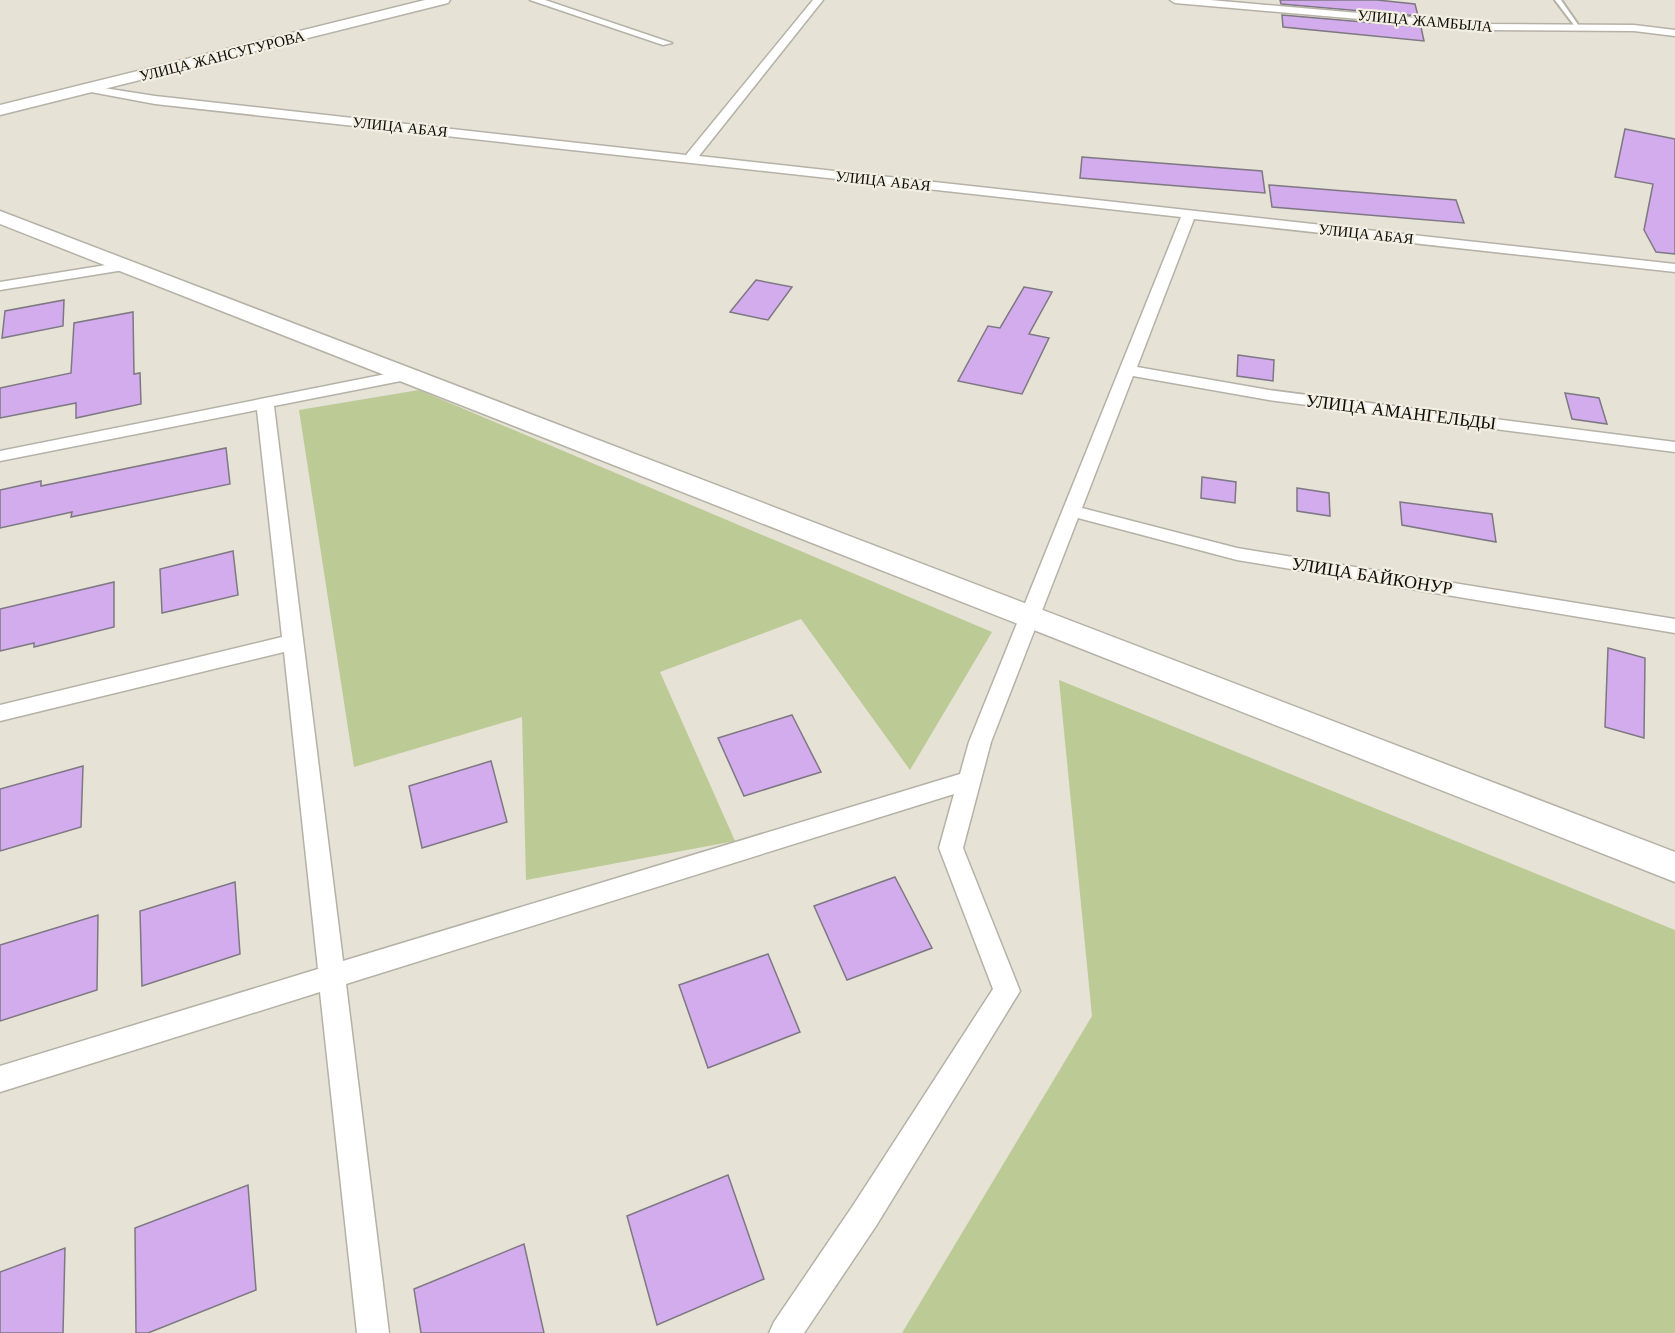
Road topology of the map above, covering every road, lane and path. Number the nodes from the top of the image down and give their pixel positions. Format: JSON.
{"nodes":[{"id":1,"x":443,"y":0,"type":"edge"},
{"id":2,"x":536,"y":0,"type":"edge"},
{"id":3,"x":818,"y":0,"type":"edge"},
{"id":4,"x":1175,"y":0,"type":"edge"},
{"id":5,"x":1558,"y":0,"type":"edge"},
{"id":6,"x":1579,"y":28,"type":"junction"},
{"id":7,"x":1675,"y":31,"type":"edge"},
{"id":8,"x":667,"y":43,"type":"dead end"},
{"id":9,"x":91,"y":89,"type":"junction"},
{"id":10,"x":0,"y":111,"type":"edge"},
{"id":11,"x":688,"y":160,"type":"junction"},
{"id":12,"x":1189,"y":214,"type":"junction"},
{"id":13,"x":0,"y":217,"type":"edge"},
{"id":14,"x":125,"y":266,"type":"junction"},
{"id":15,"x":1675,"y":268,"type":"edge"},
{"id":16,"x":0,"y":286,"type":"edge"},
{"id":17,"x":1127,"y":370,"type":"junction"},
{"id":18,"x":406,"y":375,"type":"junction"},
{"id":19,"x":265,"y":403,"type":"junction"},
{"id":20,"x":1675,"y":447,"type":"edge"},
{"id":21,"x":0,"y":456,"type":"edge"},
{"id":22,"x":1072,"y":511,"type":"junction"},
{"id":23,"x":1030,"y":617,"type":"junction"},
{"id":24,"x":1675,"y":626,"type":"edge"},
{"id":25,"x":293,"y":642,"type":"junction"},
{"id":26,"x":0,"y":713,"type":"edge"},
{"id":27,"x":970,"y":780,"type":"junction"},
{"id":28,"x":1675,"y":867,"type":"edge"},
{"id":29,"x":332,"y":977,"type":"junction"},
{"id":30,"x":0,"y":1079,"type":"edge"},
{"id":31,"x":373,"y":1333,"type":"edge"},
{"id":32,"x":785,"y":1333,"type":"edge"}],
"edges":[{"from":1,"to":9,"type":"main road","name":"УЛИЦА ЖАНСУГУРОВА"},
{"from":2,"to":8,"type":"street"},
{"from":3,"to":11,"type":"street"},
{"from":4,"to":6,"type":"street","name":"УЛИЦА ЖАМБЫЛА"},
{"from":5,"to":6,"type":"lane"},
{"from":6,"to":7,"type":"street","name":"УЛИЦА ЖАМБЫЛА"},
{"from":9,"to":10,"type":"main road","name":"УЛИЦА ЖАНСУГУРОВА"},
{"from":9,"to":11,"type":"street","name":"УЛИЦА АБАЯ"},
{"from":11,"to":12,"type":"street","name":"УЛИЦА АБАЯ"},
{"from":12,"to":15,"type":"street","name":"УЛИЦА АБАЯ"},
{"from":12,"to":17,"type":"street"},
{"from":13,"to":14,"type":"main road"},
{"from":14,"to":16,"type":"street"},
{"from":14,"to":18,"type":"main road"},
{"from":17,"to":20,"type":"street","name":"УЛИЦА АМАНГЕЛЬДЫ"},
{"from":17,"to":22,"type":"street"},
{"from":18,"to":19,"type":"street"},
{"from":18,"to":23,"type":"main road"},
{"from":19,"to":21,"type":"street"},
{"from":19,"to":25,"type":"street"},
{"from":22,"to":23,"type":"street"},
{"from":22,"to":24,"type":"street","name":"УЛИЦА БАЙКОНУР"},
{"from":23,"to":27,"type":"street"},
{"from":23,"to":28,"type":"main road"},
{"from":25,"to":26,"type":"street"},
{"from":25,"to":29,"type":"street"},
{"from":27,"to":29,"type":"street"},
{"from":27,"to":32,"type":"street"},
{"from":29,"to":30,"type":"street"},
{"from":29,"to":31,"type":"street"}]}
